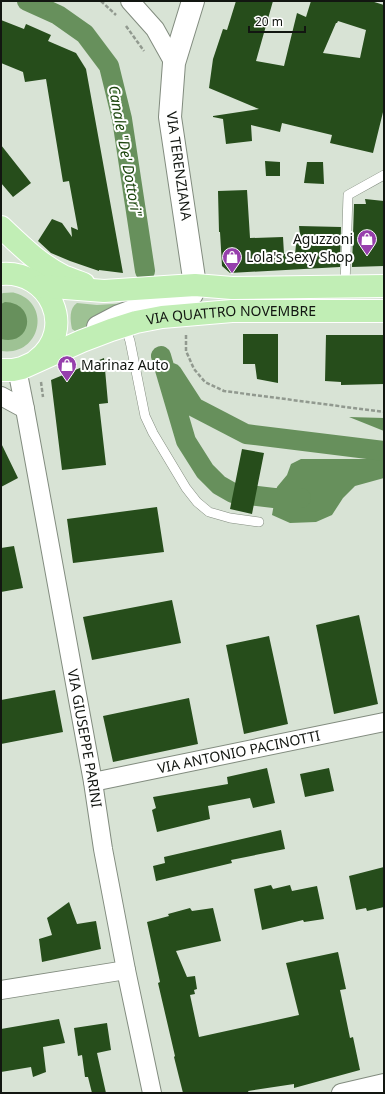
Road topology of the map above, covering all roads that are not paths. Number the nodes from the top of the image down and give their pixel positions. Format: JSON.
{"nodes":[{"id":1,"x":130,"y":1,"type":"edge"},
{"id":2,"x":193,"y":1,"type":"edge"},
{"id":3,"x":174,"y":63,"type":"junction"},
{"id":4,"x":384,"y":175,"type":"edge"},
{"id":5,"x":1,"y":228,"type":"edge"},
{"id":6,"x":1,"y":274,"type":"edge"},
{"id":7,"x":34,"y":282,"type":"junction"},
{"id":8,"x":195,"y":285,"type":"junction"},
{"id":9,"x":345,"y":286,"type":"junction"},
{"id":10,"x":384,"y":286,"type":"edge"},
{"id":11,"x":104,"y":291,"type":"junction"},
{"id":12,"x":384,"y":310,"type":"edge"},
{"id":13,"x":125,"y":326,"type":"junction"},
{"id":14,"x":82,"y":341,"type":"junction"},
{"id":15,"x":24,"y":370,"type":"edge"},
{"id":16,"x":1,"y":396,"type":"edge"},
{"id":17,"x":25,"y":409,"type":"junction"},
{"id":18,"x":259,"y":522,"type":"dead end"},
{"id":19,"x":384,"y":722,"type":"edge"},
{"id":20,"x":93,"y":782,"type":"junction"},
{"id":21,"x":126,"y":970,"type":"junction"},
{"id":22,"x":1,"y":990,"type":"edge"},
{"id":23,"x":384,"y":1083,"type":"edge"},
{"id":24,"x":152,"y":1093,"type":"edge"},
{"id":25,"x":341,"y":1093,"type":"edge"}],
"edges":[{"from":1,"to":3,"type":"street"},
{"from":2,"to":3,"type":"street","name":"VIA TERENZIANA"},
{"from":3,"to":8,"type":"street","name":"VIA TERENZIANA"},
{"from":4,"to":9,"type":"lane"},
{"from":5,"to":7,"type":"main road"},
{"from":5,"to":11,"type":"main road"},
{"from":6,"to":7,"type":"main road","name":"VIA QUATTRO NOVEMBRE"},
{"from":7,"to":11,"type":"main road","name":"VIA QUATTRO NOVEMBRE"},
{"from":7,"to":15,"type":"main road"},
{"from":8,"to":9,"type":"main road","name":"VIA QUATTRO NOVEMBRE"},
{"from":8,"to":11,"type":"main road","name":"VIA QUATTRO NOVEMBRE"},
{"from":8,"to":14,"type":"street"},
{"from":9,"to":10,"type":"main road","name":"VIA QUATTRO NOVEMBRE"},
{"from":12,"to":13,"type":"main road","name":"VIA QUATTRO NOVEMBRE"},
{"from":13,"to":14,"type":"main road","name":"VIA QUATTRO NOVEMBRE"},
{"from":13,"to":18,"type":"lane"},
{"from":14,"to":15,"type":"main road","name":"VIA QUATTRO NOVEMBRE"},
{"from":15,"to":17,"type":"street","name":"VIA GIUSEPPE PARINI"},
{"from":16,"to":17,"type":"street"},
{"from":17,"to":20,"type":"street","name":"VIA GIUSEPPE PARINI"},
{"from":19,"to":20,"type":"street","name":"VIA ANTONIO PACINOTTI"},
{"from":20,"to":21,"type":"street","name":"VIA GIUSEPPE PARINI"},
{"from":21,"to":22,"type":"street"},
{"from":21,"to":24,"type":"street","name":"VIA GIUSEPPE PARINI"},
{"from":23,"to":25,"type":"street"}]}
